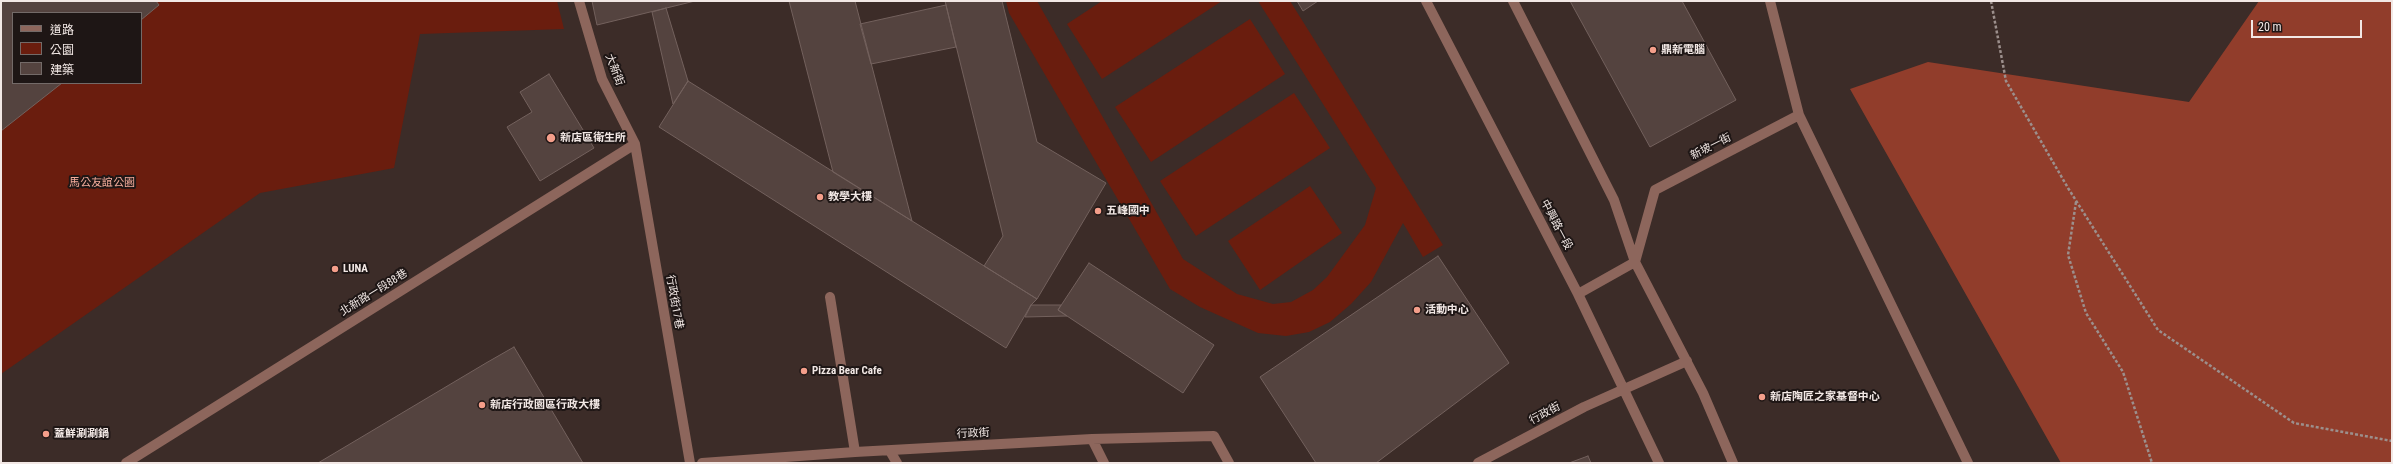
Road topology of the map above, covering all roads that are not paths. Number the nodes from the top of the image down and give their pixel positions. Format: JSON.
{"nodes":[{"id":1,"x":579,"y":1,"type":"edge"},
{"id":2,"x":1426,"y":1,"type":"edge"},
{"id":3,"x":1513,"y":1,"type":"edge"},
{"id":4,"x":1770,"y":1,"type":"edge"},
{"id":5,"x":1799,"y":115,"type":"junction"},
{"id":6,"x":635,"y":144,"type":"junction"},
{"id":7,"x":1636,"y":262,"type":"junction"},
{"id":8,"x":1578,"y":294,"type":"junction"},
{"id":9,"x":830,"y":297,"type":"dead end"},
{"id":10,"x":1687,"y":361,"type":"junction"},
{"id":11,"x":1625,"y":388,"type":"junction"},
{"id":12,"x":1092,"y":439,"type":"junction"},
{"id":13,"x":890,"y":450,"type":"junction"},
{"id":14,"x":855,"y":452,"type":"junction"},
{"id":15,"x":126,"y":463,"type":"edge"},
{"id":16,"x":690,"y":463,"type":"edge"},
{"id":17,"x":702,"y":463,"type":"edge"},
{"id":18,"x":896,"y":463,"type":"edge"},
{"id":19,"x":1104,"y":463,"type":"edge"},
{"id":20,"x":1229,"y":463,"type":"edge"},
{"id":21,"x":1478,"y":463,"type":"edge"},
{"id":22,"x":1659,"y":463,"type":"edge"},
{"id":23,"x":1733,"y":463,"type":"edge"},
{"id":24,"x":1968,"y":463,"type":"edge"}],
"edges":[{"from":1,"to":6,"type":"street","name":"大新街"},
{"from":2,"to":8,"type":"street","name":"中興路一段"},
{"from":3,"to":7,"type":"street"},
{"from":4,"to":5,"type":"street"},
{"from":5,"to":7,"type":"street","name":"新坡一街"},
{"from":5,"to":24,"type":"street"},
{"from":6,"to":15,"type":"street","name":"北新路一段88巷"},
{"from":6,"to":16,"type":"street","name":"行政街17巷"},
{"from":7,"to":8,"type":"street"},
{"from":7,"to":10,"type":"street"},
{"from":8,"to":11,"type":"street","name":"中興路一段"},
{"from":9,"to":14,"type":"street"},
{"from":10,"to":11,"type":"street","name":"行政街"},
{"from":10,"to":23,"type":"street"},
{"from":11,"to":21,"type":"street","name":"行政街"},
{"from":11,"to":22,"type":"street","name":"中興路一段"},
{"from":12,"to":13,"type":"street","name":"行政街"},
{"from":12,"to":19,"type":"street"},
{"from":12,"to":20,"type":"street","name":"行政街"},
{"from":13,"to":14,"type":"street","name":"行政街"},
{"from":13,"to":18,"type":"street"},
{"from":14,"to":17,"type":"street","name":"行政街"}]}
